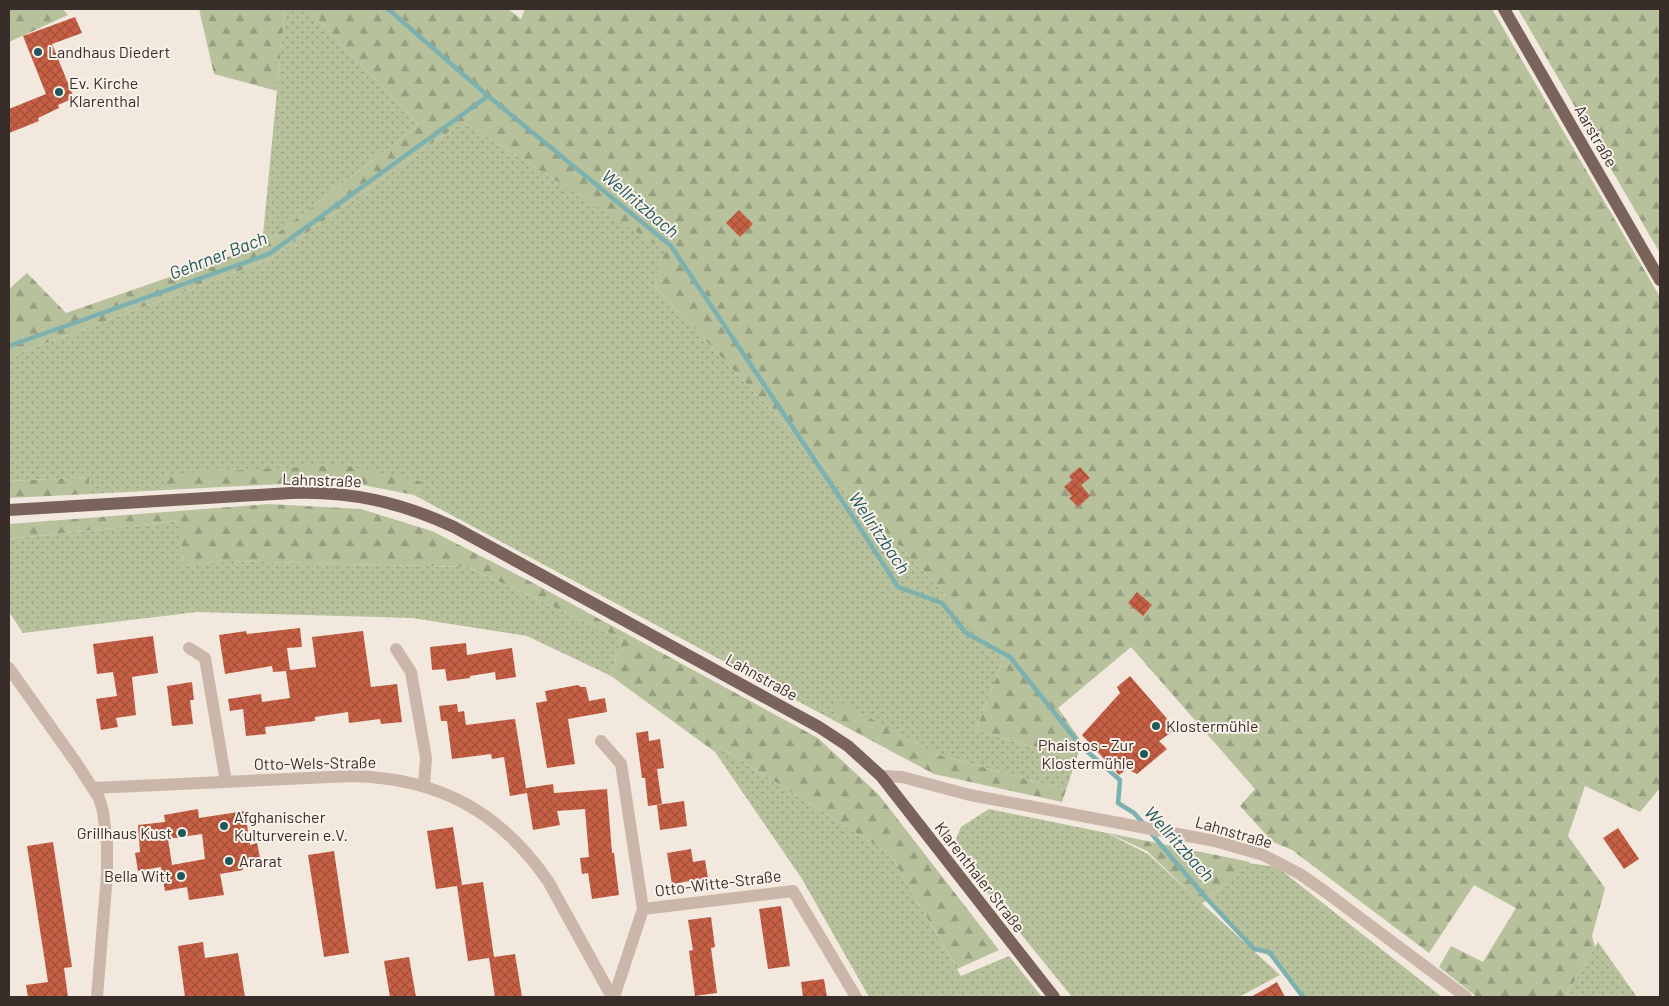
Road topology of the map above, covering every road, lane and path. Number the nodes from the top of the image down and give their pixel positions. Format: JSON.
{"nodes":[{"id":1,"x":1504,"y":9,"type":"edge"},
{"id":2,"x":1660,"y":280,"type":"edge"},
{"id":3,"x":9,"y":510,"type":"edge"},
{"id":4,"x":189,"y":648,"type":"dead end"},
{"id":5,"x":396,"y":649,"type":"dead end"},
{"id":6,"x":9,"y":668,"type":"edge"},
{"id":7,"x":602,"y":740,"type":"dead end"},
{"id":8,"x":881,"y":776,"type":"junction"},
{"id":9,"x":226,"y":782,"type":"junction"},
{"id":10,"x":424,"y":786,"type":"junction"},
{"id":11,"x":93,"y":788,"type":"junction"},
{"id":12,"x":643,"y":909,"type":"junction"},
{"id":13,"x":97,"y":997,"type":"edge"},
{"id":14,"x":613,"y":997,"type":"edge"},
{"id":15,"x":856,"y":997,"type":"edge"},
{"id":16,"x":1054,"y":997,"type":"edge"},
{"id":17,"x":1466,"y":997,"type":"edge"}],
"edges":[{"from":1,"to":2,"type":"main road","name":"Aarstraße"},
{"from":3,"to":8,"type":"main road","name":"Lahnstraße"},
{"from":4,"to":9,"type":"street"},
{"from":5,"to":10,"type":"street"},
{"from":6,"to":11,"type":"street"},
{"from":7,"to":12,"type":"street"},
{"from":8,"to":16,"type":"main road","name":"Klarenthaler Straße"},
{"from":8,"to":17,"type":"street","name":"Lahnstraße"},
{"from":9,"to":10,"type":"street","name":"Otto-Wels-Straße"},
{"from":9,"to":11,"type":"street","name":"Otto-Wels-Straße"},
{"from":10,"to":14,"type":"street","name":"Otto-Wels-Straße"},
{"from":11,"to":13,"type":"street"},
{"from":12,"to":14,"type":"street"},
{"from":12,"to":15,"type":"street","name":"Otto-Witte-Straße"}]}
